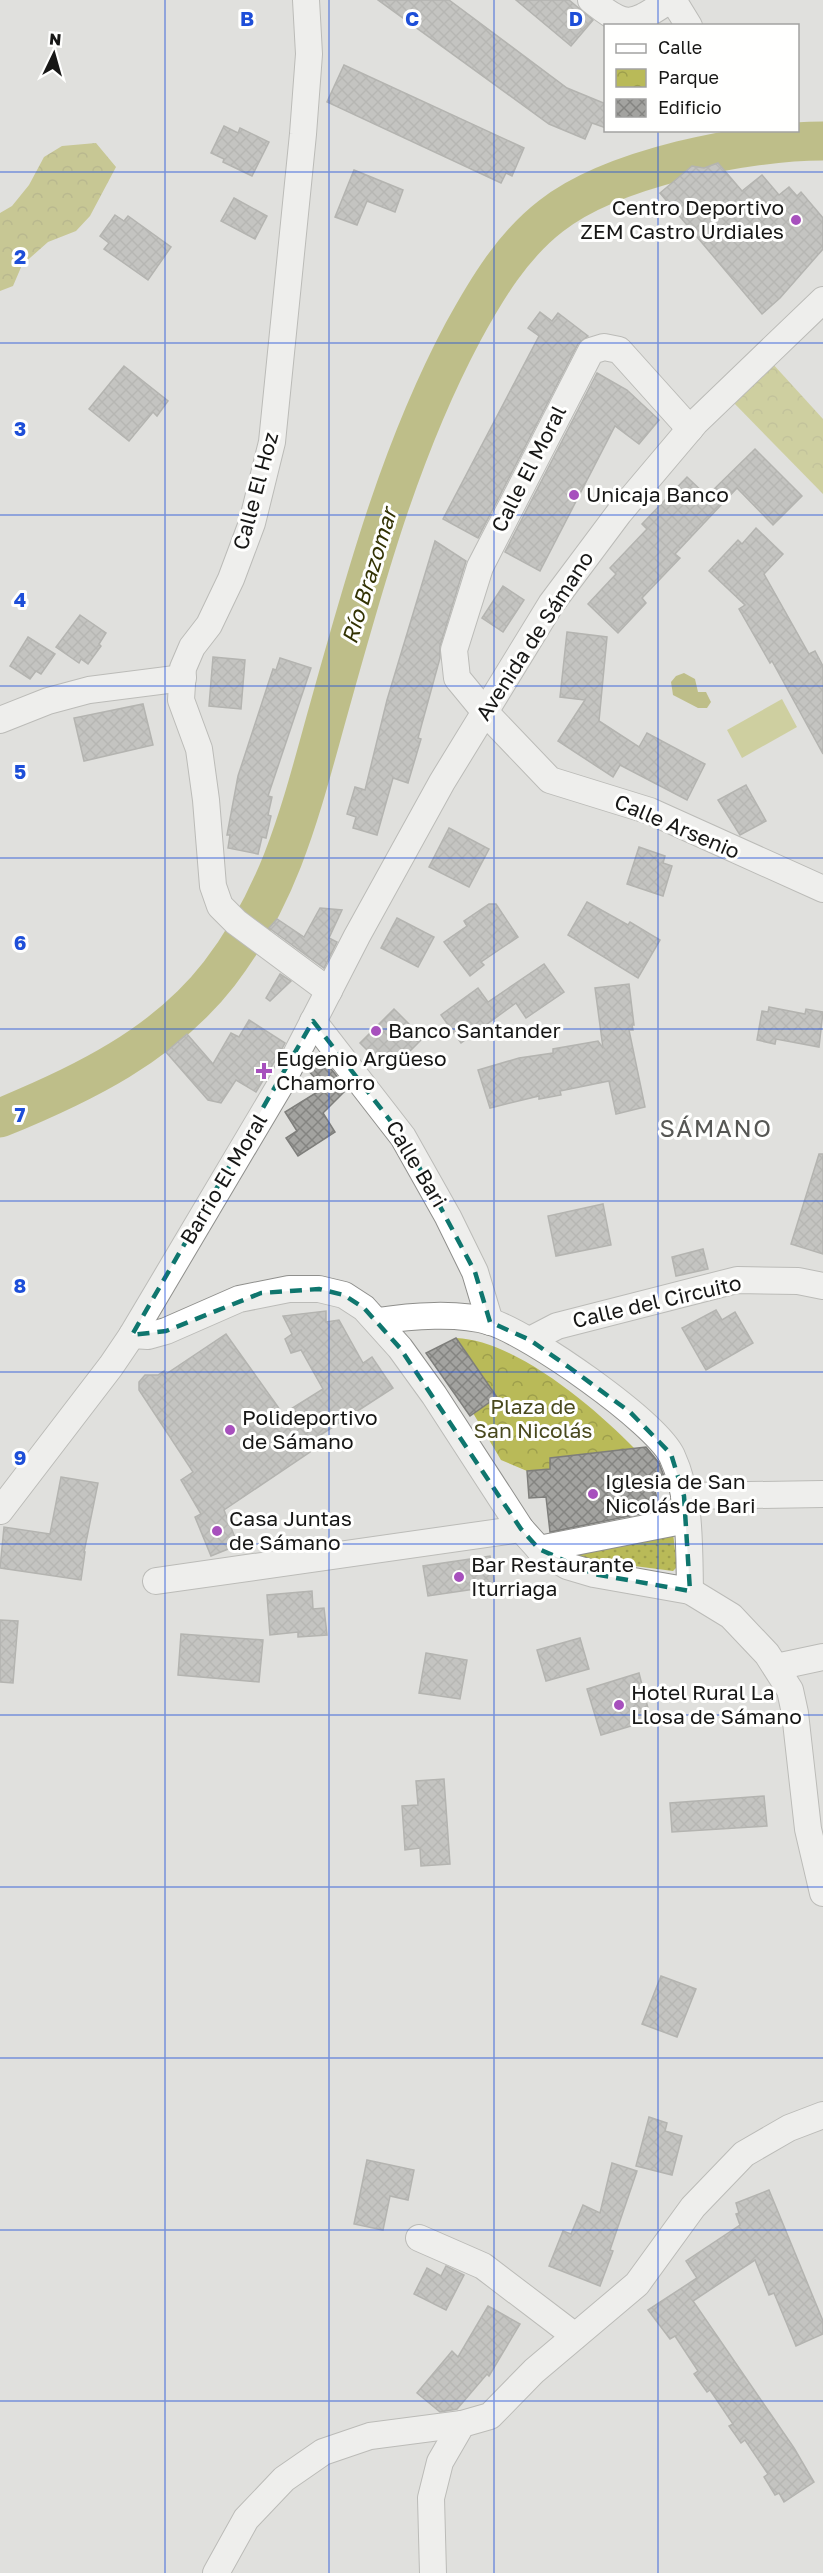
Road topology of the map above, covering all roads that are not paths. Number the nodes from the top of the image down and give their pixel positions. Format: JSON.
{"nodes":[{"id":1,"x":306,"y":0,"type":"edge"},
{"id":2,"x":591,"y":0,"type":"edge"},
{"id":3,"x":671,"y":0,"type":"edge"},
{"id":4,"x":688,"y":24,"type":"edge"},
{"id":5,"x":823,"y":300,"type":"edge"},
{"id":6,"x":690,"y":429,"type":"junction"},
{"id":7,"x":183,"y":678,"type":"junction"},
{"id":8,"x":485,"y":712,"type":"junction"},
{"id":9,"x":0,"y":720,"type":"edge"},
{"id":10,"x":823,"y":889,"type":"edge"},
{"id":11,"x":328,"y":991,"type":"junction"},
{"id":12,"x":314,"y":1021,"type":"junction"},
{"id":13,"x":823,"y":1286,"type":"edge"},
{"id":14,"x":378,"y":1321,"type":"junction"},
{"id":15,"x":490,"y":1322,"type":"junction"},
{"id":16,"x":132,"y":1335,"type":"junction"},
{"id":17,"x":530,"y":1340,"type":"junction"},
{"id":18,"x":823,"y":1494,"type":"edge"},
{"id":19,"x":686,"y":1508,"type":"junction"},
{"id":20,"x":0,"y":1510,"type":"edge"},
{"id":21,"x":521,"y":1529,"type":"junction"},
{"id":22,"x":539,"y":1549,"type":"junction"},
{"id":23,"x":156,"y":1581,"type":"dead end"},
{"id":24,"x":690,"y":1591,"type":"junction"},
{"id":25,"x":823,"y":1657,"type":"edge"},
{"id":26,"x":776,"y":1666,"type":"junction"},
{"id":27,"x":823,"y":1893,"type":"edge"},
{"id":28,"x":823,"y":2115,"type":"edge"},
{"id":29,"x":419,"y":2238,"type":"dead end"},
{"id":30,"x":575,"y":2336,"type":"junction"},
{"id":31,"x":462,"y":2424,"type":"junction"},
{"id":32,"x":216,"y":2573,"type":"edge"},
{"id":33,"x":433,"y":2573,"type":"edge"}],
"edges":[{"from":1,"to":7,"type":"street","name":"Calle El Hoz"},
{"from":2,"to":3,"type":"street"},
{"from":3,"to":4,"type":"street"},
{"from":5,"to":6,"type":"street","name":"Avenida de Sámano"},
{"from":6,"to":8,"type":"street","name":"Avenida de Sámano"},
{"from":6,"to":8,"type":"street","name":"Calle El Moral"},
{"from":7,"to":9,"type":"street"},
{"from":7,"to":11,"type":"street","name":"Calle El Hoz"},
{"from":8,"to":10,"type":"street","name":"Calle Arsenio"},
{"from":8,"to":11,"type":"street","name":"Avenida de Sámano"},
{"from":11,"to":12,"type":"street","name":"Avenida de Sámano"},
{"from":12,"to":15,"type":"street","name":"Calle Bari"},
{"from":12,"to":16,"type":"street","name":"Barrio El Moral"},
{"from":13,"to":17,"type":"street","name":"Calle del Circuito"},
{"from":14,"to":15,"type":"street"},
{"from":14,"to":16,"type":"street"},
{"from":14,"to":21,"type":"street"},
{"from":15,"to":17,"type":"street"},
{"from":16,"to":20,"type":"street","name":"Barrio El Moral"},
{"from":17,"to":19,"type":"street"},
{"from":18,"to":19,"type":"street"},
{"from":19,"to":22,"type":"street"},
{"from":19,"to":24,"type":"street"},
{"from":21,"to":22,"type":"street"},
{"from":21,"to":23,"type":"street"},
{"from":22,"to":24,"type":"street"},
{"from":24,"to":26,"type":"street"},
{"from":25,"to":26,"type":"street"},
{"from":26,"to":27,"type":"street"},
{"from":28,"to":30,"type":"street"},
{"from":29,"to":30,"type":"street"},
{"from":30,"to":31,"type":"street"},
{"from":31,"to":32,"type":"street"},
{"from":31,"to":33,"type":"street"}]}
